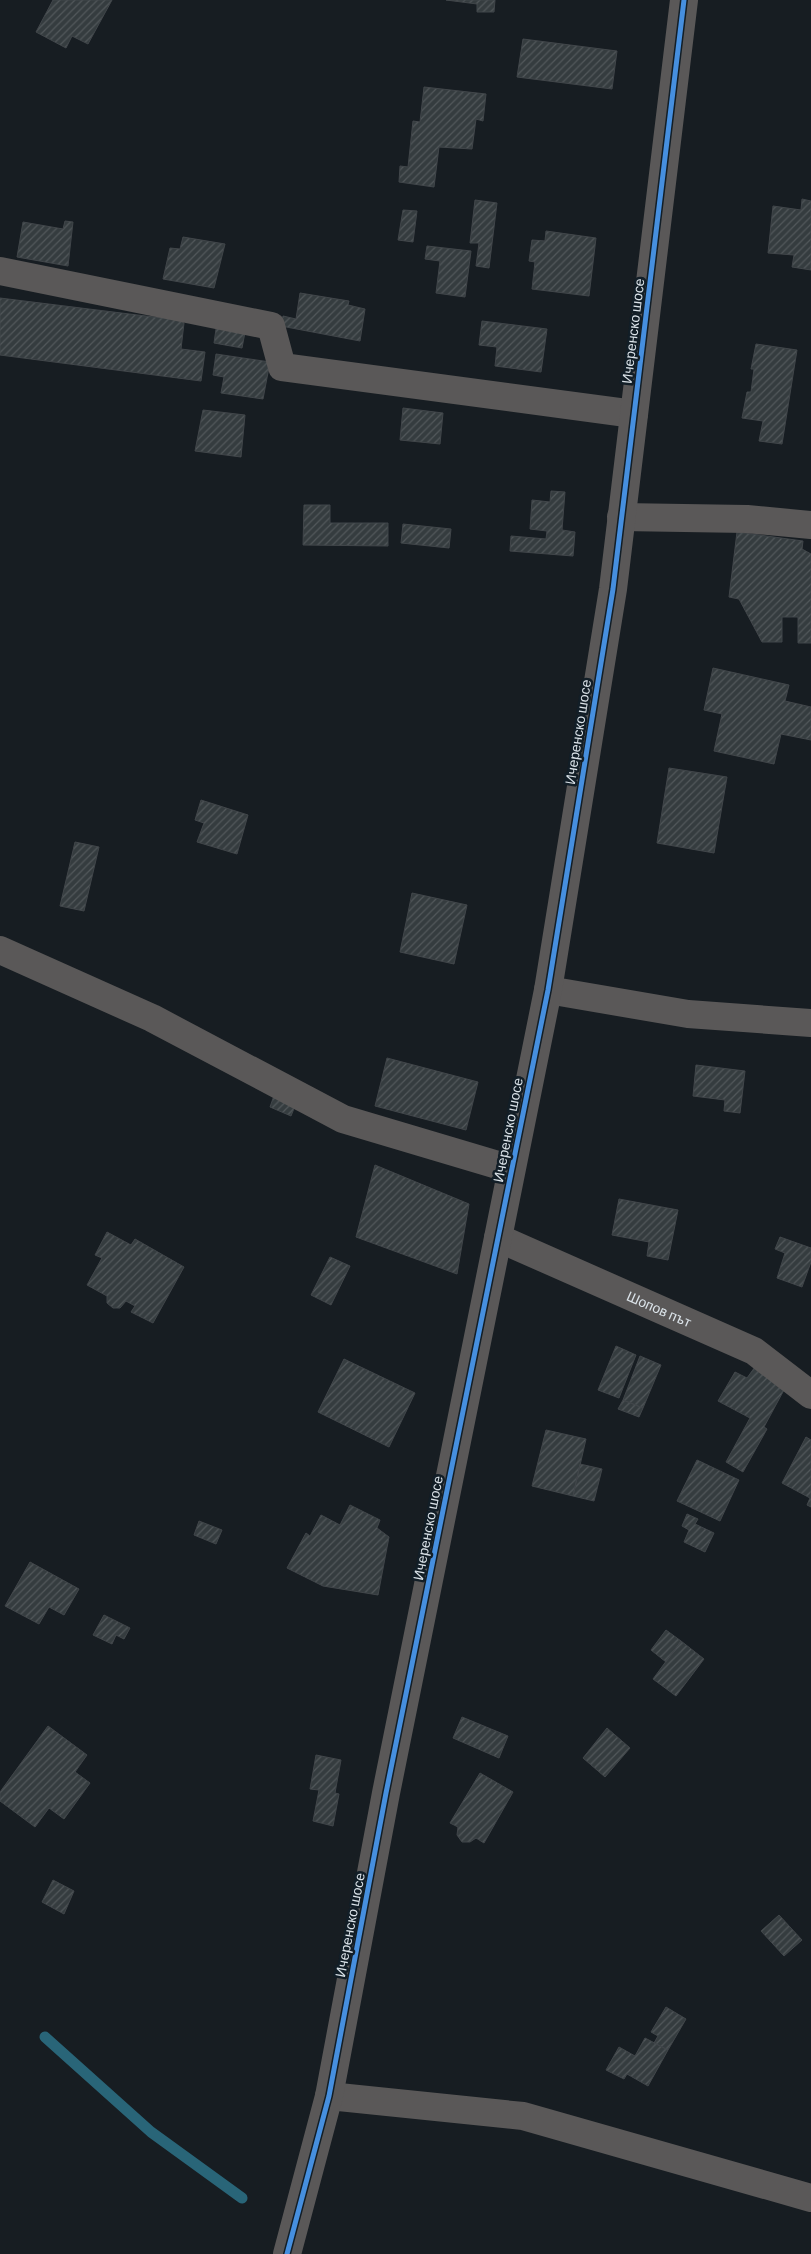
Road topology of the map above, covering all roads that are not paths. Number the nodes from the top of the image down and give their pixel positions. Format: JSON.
{"nodes":[{"id":1,"x":684,"y":0,"type":"edge"},
{"id":2,"x":0,"y":271,"type":"edge"},
{"id":3,"x":634,"y":414,"type":"junction"},
{"id":4,"x":621,"y":517,"type":"junction"},
{"id":5,"x":811,"y":524,"type":"edge"},
{"id":6,"x":0,"y":950,"type":"edge"},
{"id":7,"x":548,"y":990,"type":"junction"},
{"id":8,"x":811,"y":1023,"type":"edge"},
{"id":9,"x":511,"y":1169,"type":"junction"},
{"id":10,"x":498,"y":1238,"type":"junction"},
{"id":11,"x":811,"y":1395,"type":"edge"},
{"id":12,"x":329,"y":2096,"type":"junction"},
{"id":13,"x":811,"y":2198,"type":"edge"},
{"id":14,"x":287,"y":2254,"type":"edge"}],
"edges":[{"from":1,"to":3,"type":"street","name":"Ичеренско шосе"},
{"from":2,"to":3,"type":"street"},
{"from":3,"to":4,"type":"street","name":"Ичеренско шосе"},
{"from":4,"to":5,"type":"street"},
{"from":4,"to":7,"type":"street","name":"Ичеренско шосе"},
{"from":6,"to":9,"type":"street"},
{"from":7,"to":8,"type":"street"},
{"from":7,"to":9,"type":"street","name":"Ичеренско шосе"},
{"from":9,"to":10,"type":"street","name":"Ичеренско шосе"},
{"from":10,"to":11,"type":"street","name":"Шопов път"},
{"from":10,"to":12,"type":"street","name":"Ичеренско шосе"},
{"from":12,"to":13,"type":"street"},
{"from":12,"to":14,"type":"street","name":"Ичеренско шосе"}]}
